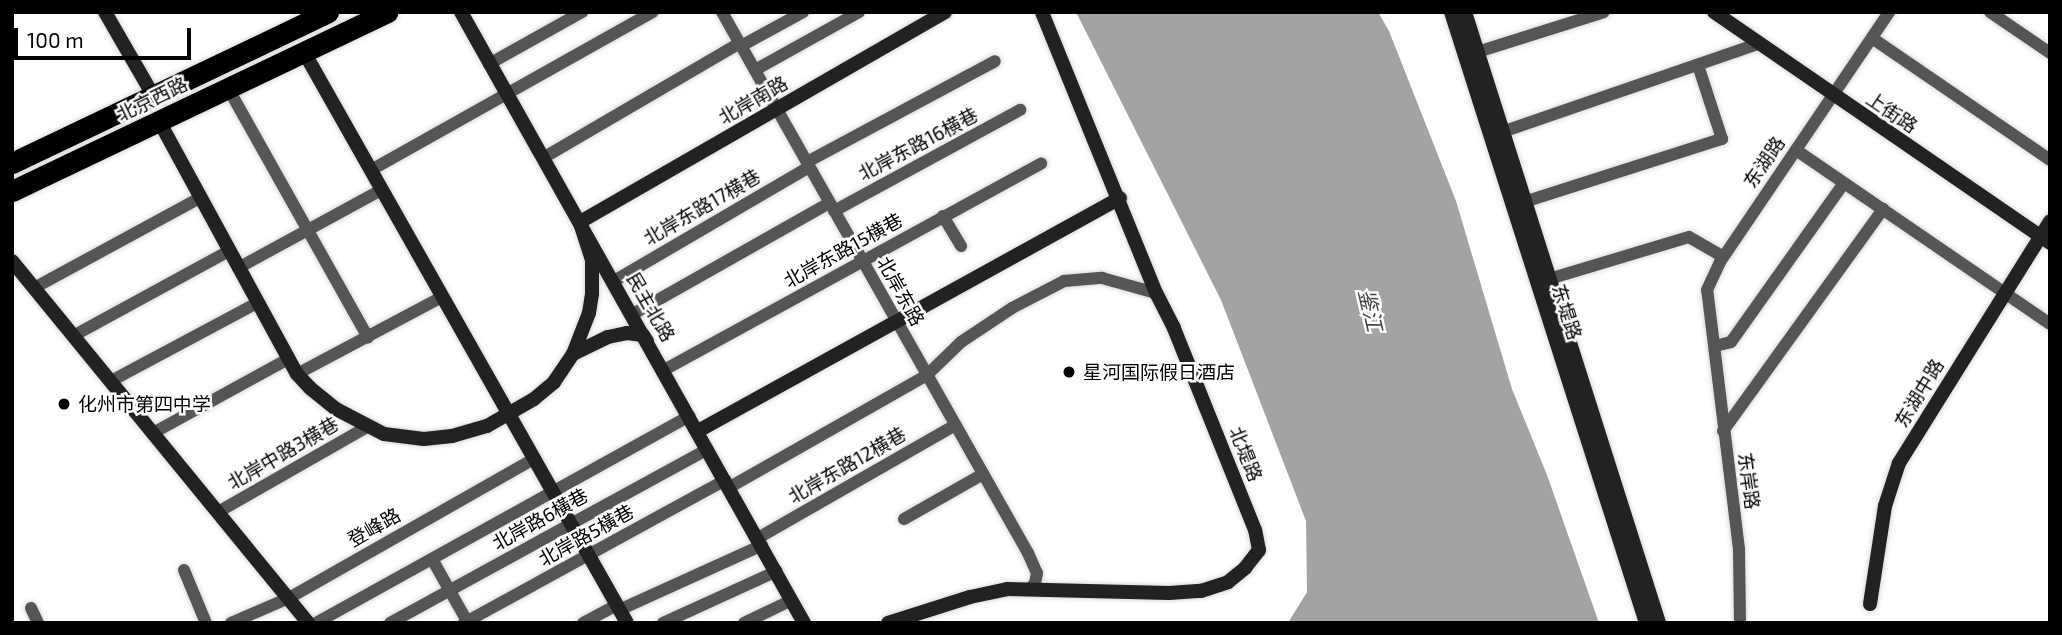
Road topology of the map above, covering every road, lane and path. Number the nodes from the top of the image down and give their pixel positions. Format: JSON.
{"nodes":[{"id":1,"x":105,"y":12,"type":"edge"},
{"id":2,"x":328,"y":12,"type":"edge"},
{"id":3,"x":387,"y":12,"type":"edge"},
{"id":4,"x":461,"y":12,"type":"edge"},
{"id":5,"x":582,"y":12,"type":"edge"},
{"id":6,"x":653,"y":12,"type":"edge"},
{"id":7,"x":803,"y":12,"type":"edge"},
{"id":8,"x":859,"y":12,"type":"edge"},
{"id":9,"x":945,"y":12,"type":"edge"},
{"id":10,"x":1042,"y":12,"type":"edge"},
{"id":11,"x":1451,"y":12,"type":"edge"},
{"id":12,"x":1465,"y":12,"type":"edge"},
{"id":13,"x":1604,"y":12,"type":"edge"},
{"id":14,"x":1714,"y":12,"type":"edge"},
{"id":15,"x":1889,"y":12,"type":"edge"},
{"id":16,"x":1990,"y":12,"type":"edge"},
{"id":17,"x":723,"y":13,"type":"edge"},
{"id":18,"x":293,"y":20,"type":"edge"},
{"id":19,"x":1872,"y":38,"type":"junction"},
{"id":20,"x":1758,"y":44,"type":"junction"},
{"id":21,"x":741,"y":45,"type":"junction"},
{"id":22,"x":2048,"y":48,"type":"edge"},
{"id":23,"x":304,"y":52,"type":"junction"},
{"id":24,"x":1471,"y":54,"type":"junction"},
{"id":25,"x":995,"y":61,"type":"dead end"},
{"id":26,"x":489,"y":64,"type":"junction"},
{"id":27,"x":1698,"y":65,"type":"junction"},
{"id":28,"x":755,"y":70,"type":"junction"},
{"id":29,"x":228,"y":88,"type":"junction"},
{"id":30,"x":153,"y":95,"type":"junction"},
{"id":31,"x":506,"y":95,"type":"junction"},
{"id":32,"x":1833,"y":95,"type":"junction"},
{"id":33,"x":777,"y":109,"type":"junction"},
{"id":34,"x":1020,"y":110,"type":"dead end"},
{"id":35,"x":159,"y":121,"type":"junction"},
{"id":36,"x":1502,"y":132,"type":"junction"},
{"id":37,"x":1796,"y":150,"type":"junction"},
{"id":38,"x":543,"y":158,"type":"junction"},
{"id":39,"x":2050,"y":160,"type":"edge"},
{"id":40,"x":12,"y":163,"type":"edge"},
{"id":41,"x":808,"y":164,"type":"junction"},
{"id":42,"x":1041,"y":164,"type":"dead end"},
{"id":43,"x":370,"y":170,"type":"junction"},
{"id":44,"x":1844,"y":183,"type":"junction"},
{"id":45,"x":382,"y":190,"type":"junction"},
{"id":46,"x":12,"y":191,"type":"edge"},
{"id":47,"x":200,"y":198,"type":"junction"},
{"id":48,"x":1120,"y":198,"type":"junction"},
{"id":49,"x":1524,"y":202,"type":"junction"},
{"id":50,"x":832,"y":207,"type":"junction"},
{"id":51,"x":1883,"y":209,"type":"junction"},
{"id":52,"x":943,"y":216,"type":"junction"},
{"id":53,"x":2050,"y":221,"type":"edge"},
{"id":54,"x":580,"y":222,"type":"junction"},
{"id":55,"x":308,"y":230,"type":"junction"},
{"id":56,"x":2045,"y":240,"type":"edge"},
{"id":57,"x":961,"y":246,"type":"dead end"},
{"id":58,"x":229,"y":251,"type":"junction"},
{"id":59,"x":1723,"y":257,"type":"junction"},
{"id":60,"x":12,"y":261,"type":"edge"},
{"id":61,"x":862,"y":261,"type":"junction"},
{"id":62,"x":238,"y":268,"type":"junction"},
{"id":63,"x":1549,"y":279,"type":"junction"},
{"id":64,"x":614,"y":281,"type":"junction"},
{"id":65,"x":34,"y":288,"type":"junction"},
{"id":66,"x":2003,"y":292,"type":"junction"},
{"id":67,"x":1157,"y":293,"type":"junction"},
{"id":68,"x":442,"y":298,"type":"junction"},
{"id":69,"x":257,"y":303,"type":"junction"},
{"id":70,"x":633,"y":314,"type":"junction"},
{"id":71,"x":896,"y":321,"type":"junction"},
{"id":72,"x":2050,"y":324,"type":"edge"},
{"id":73,"x":73,"y":335,"type":"junction"},
{"id":74,"x":368,"y":337,"type":"junction"},
{"id":75,"x":1716,"y":346,"type":"junction"},
{"id":76,"x":654,"y":351,"type":"junction"},
{"id":77,"x":573,"y":354,"type":"junction"},
{"id":78,"x":288,"y":359,"type":"junction"},
{"id":79,"x":664,"y":370,"type":"junction"},
{"id":80,"x":297,"y":374,"type":"junction"},
{"id":81,"x":927,"y":375,"type":"junction"},
{"id":82,"x":111,"y":381,"type":"junction"},
{"id":83,"x":509,"y":414,"type":"junction"},
{"id":84,"x":690,"y":416,"type":"junction"},
{"id":85,"x":955,"y":425,"type":"junction"},
{"id":86,"x":367,"y":427,"type":"junction"},
{"id":87,"x":698,"y":431,"type":"junction"},
{"id":88,"x":1723,"y":432,"type":"junction"},
{"id":89,"x":153,"y":433,"type":"junction"},
{"id":90,"x":708,"y":449,"type":"junction"},
{"id":91,"x":534,"y":459,"type":"junction"},
{"id":92,"x":983,"y":474,"type":"junction"},
{"id":93,"x":728,"y":484,"type":"junction"},
{"id":94,"x":553,"y":492,"type":"junction"},
{"id":95,"x":218,"y":512,"type":"junction"},
{"id":96,"x":904,"y":519,"type":"dead end"},
{"id":97,"x":571,"y":524,"type":"junction"},
{"id":98,"x":760,"y":542,"type":"junction"},
{"id":99,"x":589,"y":555,"type":"junction"},
{"id":100,"x":432,"y":559,"type":"junction"},
{"id":101,"x":184,"y":570,"type":"dead end"},
{"id":102,"x":777,"y":572,"type":"junction"},
{"id":103,"x":1037,"y":573,"type":"junction"},
{"id":104,"x":1030,"y":589,"type":"junction"},
{"id":105,"x":450,"y":590,"type":"junction"},
{"id":106,"x":1053,"y":591,"type":"junction"},
{"id":107,"x":289,"y":598,"type":"junction"},
{"id":108,"x":792,"y":600,"type":"junction"},
{"id":109,"x":1870,"y":604,"type":"dead end"},
{"id":110,"x":31,"y":608,"type":"dead end"},
{"id":111,"x":621,"y":613,"type":"edge"},
{"id":112,"x":467,"y":622,"type":"edge"},
{"id":113,"x":38,"y":623,"type":"edge"},
{"id":114,"x":206,"y":623,"type":"edge"},
{"id":115,"x":231,"y":623,"type":"edge"},
{"id":116,"x":309,"y":623,"type":"edge"},
{"id":117,"x":316,"y":623,"type":"edge"},
{"id":118,"x":390,"y":623,"type":"edge"},
{"id":119,"x":583,"y":623,"type":"edge"},
{"id":120,"x":663,"y":623,"type":"edge"},
{"id":121,"x":744,"y":623,"type":"edge"},
{"id":122,"x":804,"y":623,"type":"edge"},
{"id":123,"x":888,"y":623,"type":"edge"},
{"id":124,"x":1646,"y":623,"type":"edge"},
{"id":125,"x":1659,"y":623,"type":"edge"},
{"id":126,"x":1740,"y":623,"type":"edge"}],
"edges":[{"from":1,"to":30,"type":"street"},
{"from":2,"to":18,"type":"highway","name":"北京西路"},
{"from":3,"to":23,"type":"highway","name":"北京西路"},
{"from":4,"to":26,"type":"street","name":"民主北路"},
{"from":5,"to":26,"type":"street"},
{"from":6,"to":31,"type":"street"},
{"from":7,"to":21,"type":"street"},
{"from":8,"to":28,"type":"street"},
{"from":9,"to":33,"type":"street","name":"北岸南路"},
{"from":10,"to":48,"type":"street","name":"北堤路"},
{"from":11,"to":24,"type":"street","name":"东堤路"},
{"from":12,"to":24,"type":"street","name":"东堤路"},
{"from":13,"to":24,"type":"street"},
{"from":14,"to":20,"type":"street","name":"上街路"},
{"from":15,"to":19,"type":"street","name":"东湖路"},
{"from":16,"to":22,"type":"street"},
{"from":17,"to":21,"type":"street","name":"北岸东路"},
{"from":18,"to":30,"type":"highway","name":"北京西路"},
{"from":19,"to":32,"type":"street","name":"东湖路"},
{"from":19,"to":39,"type":"street"},
{"from":20,"to":27,"type":"street"},
{"from":20,"to":32,"type":"street","name":"上街路"},
{"from":21,"to":28,"type":"street","name":"北岸东路"},
{"from":21,"to":38,"type":"street"},
{"from":23,"to":29,"type":"highway","name":"北京西路"},
{"from":23,"to":43,"type":"street"},
{"from":24,"to":36,"type":"street","name":"东堤路"},
{"from":24,"to":124,"type":"street","name":"东堤路"},
{"from":25,"to":41,"type":"street","name":"北岸东路17横巷"},
{"from":26,"to":31,"type":"street","name":"民主北路"},
{"from":27,"to":36,"type":"street"},
{"from":27,"to":49,"type":"street"},
{"from":28,"to":33,"type":"street","name":"北岸东路"},
{"from":29,"to":35,"type":"highway","name":"北京西路"},
{"from":29,"to":55,"type":"street"},
{"from":30,"to":40,"type":"highway","name":"北京西路"},
{"from":31,"to":38,"type":"street","name":"民主北路"},
{"from":31,"to":43,"type":"street"},
{"from":32,"to":37,"type":"street","name":"东湖路"},
{"from":32,"to":56,"type":"street","name":"上街路"},
{"from":33,"to":41,"type":"street","name":"北岸东路"},
{"from":33,"to":54,"type":"street","name":"北岸南路"},
{"from":34,"to":50,"type":"street","name":"北岸东路16横巷"},
{"from":35,"to":46,"type":"highway","name":"北京西路"},
{"from":35,"to":47,"type":"street"},
{"from":36,"to":49,"type":"street","name":"东堤路"},
{"from":37,"to":44,"type":"street"},
{"from":37,"to":59,"type":"street","name":"东湖路"},
{"from":38,"to":54,"type":"street","name":"民主北路"},
{"from":41,"to":50,"type":"street","name":"北岸东路"},
{"from":41,"to":64,"type":"street","name":"北岸东路17横巷"},
{"from":42,"to":52,"type":"street","name":"北岸东路15横巷"},
{"from":43,"to":45,"type":"street"},
{"from":44,"to":51,"type":"street"},
{"from":44,"to":75,"type":"street"},
{"from":45,"to":55,"type":"street"},
{"from":45,"to":68,"type":"street"},
{"from":47,"to":58,"type":"street"},
{"from":47,"to":65,"type":"street"},
{"from":48,"to":67,"type":"street","name":"北堤路"},
{"from":48,"to":71,"type":"street"},
{"from":49,"to":63,"type":"street","name":"东堤路"},
{"from":50,"to":61,"type":"street","name":"北岸东路"},
{"from":50,"to":70,"type":"street","name":"北岸东路16横巷"},
{"from":51,"to":66,"type":"street"},
{"from":51,"to":88,"type":"street"},
{"from":52,"to":57,"type":"street"},
{"from":52,"to":61,"type":"street","name":"北岸东路15横巷"},
{"from":53,"to":56,"type":"street","name":"东湖中路"},
{"from":54,"to":64,"type":"street","name":"民主北路"},
{"from":54,"to":77,"type":"street"},
{"from":55,"to":62,"type":"street"},
{"from":55,"to":74,"type":"street"},
{"from":56,"to":66,"type":"street","name":"东湖中路"},
{"from":58,"to":62,"type":"street"},
{"from":58,"to":73,"type":"street"},
{"from":59,"to":63,"type":"street"},
{"from":59,"to":75,"type":"street","name":"东湖路"},
{"from":60,"to":65,"type":"street"},
{"from":61,"to":71,"type":"street","name":"北岸东路"},
{"from":61,"to":79,"type":"street","name":"北岸东路15横巷"},
{"from":62,"to":69,"type":"street"},
{"from":63,"to":125,"type":"street","name":"东堤路"},
{"from":64,"to":70,"type":"street","name":"民主北路"},
{"from":65,"to":73,"type":"street"},
{"from":66,"to":72,"type":"street"},
{"from":66,"to":109,"type":"street","name":"东湖中路"},
{"from":67,"to":81,"type":"street","name":"北岸路5橫巷"},
{"from":67,"to":106,"type":"street","name":"北堤路"},
{"from":68,"to":74,"type":"street"},
{"from":68,"to":83,"type":"street"},
{"from":69,"to":78,"type":"street"},
{"from":69,"to":82,"type":"street"},
{"from":70,"to":76,"type":"street","name":"民主北路"},
{"from":71,"to":81,"type":"street","name":"北岸东路"},
{"from":71,"to":87,"type":"street"},
{"from":73,"to":82,"type":"street"},
{"from":74,"to":80,"type":"street"},
{"from":75,"to":88,"type":"street","name":"东岸路"},
{"from":76,"to":77,"type":"street"},
{"from":76,"to":79,"type":"street","name":"民主北路"},
{"from":77,"to":83,"type":"street"},
{"from":78,"to":80,"type":"street"},
{"from":78,"to":89,"type":"street"},
{"from":79,"to":84,"type":"street","name":"民主北路"},
{"from":80,"to":86,"type":"street"},
{"from":81,"to":85,"type":"street","name":"北岸东路"},
{"from":81,"to":93,"type":"street","name":"北岸路5橫巷"},
{"from":82,"to":89,"type":"street"},
{"from":83,"to":86,"type":"street"},
{"from":83,"to":91,"type":"street"},
{"from":84,"to":87,"type":"street","name":"民主北路"},
{"from":84,"to":94,"type":"street"},
{"from":85,"to":92,"type":"street","name":"北岸东路"},
{"from":85,"to":98,"type":"street","name":"北岸东路12横巷"},
{"from":86,"to":95,"type":"street","name":"北岸中路3横巷"},
{"from":87,"to":90,"type":"street","name":"民主北路"},
{"from":88,"to":126,"type":"street","name":"东岸路"},
{"from":89,"to":95,"type":"street"},
{"from":90,"to":93,"type":"street","name":"民主北路"},
{"from":90,"to":97,"type":"street","name":"北岸路6橫巷"},
{"from":91,"to":94,"type":"street"},
{"from":91,"to":107,"type":"street","name":"登峰路"},
{"from":92,"to":96,"type":"street"},
{"from":92,"to":103,"type":"street","name":"北岸东路"},
{"from":93,"to":98,"type":"street","name":"民主北路"},
{"from":93,"to":99,"type":"street","name":"北岸路5橫巷"},
{"from":94,"to":97,"type":"street"},
{"from":94,"to":100,"type":"street"},
{"from":95,"to":107,"type":"street"},
{"from":97,"to":99,"type":"street"},
{"from":97,"to":105,"type":"street","name":"北岸路6橫巷"},
{"from":98,"to":102,"type":"street","name":"民主北路"},
{"from":98,"to":111,"type":"street","name":"北岸东路12横巷"},
{"from":99,"to":111,"type":"street"},
{"from":99,"to":112,"type":"street","name":"北岸路5橫巷"},
{"from":100,"to":105,"type":"street"},
{"from":100,"to":117,"type":"street"},
{"from":101,"to":114,"type":"street"},
{"from":102,"to":108,"type":"street","name":"民主北路"},
{"from":102,"to":120,"type":"street"},
{"from":103,"to":104,"type":"street"},
{"from":103,"to":106,"type":"street","name":"北岸东路"},
{"from":104,"to":106,"type":"street","name":"北堤路"},
{"from":104,"to":123,"type":"street","name":"北堤路"},
{"from":105,"to":112,"type":"street"},
{"from":105,"to":118,"type":"street","name":"北岸路6橫巷"},
{"from":107,"to":115,"type":"street","name":"登峰路"},
{"from":107,"to":116,"type":"street"},
{"from":108,"to":121,"type":"street"},
{"from":108,"to":122,"type":"street","name":"民主北路"},
{"from":110,"to":113,"type":"street"},
{"from":111,"to":119,"type":"street","name":"北岸东路12横巷"}]}
